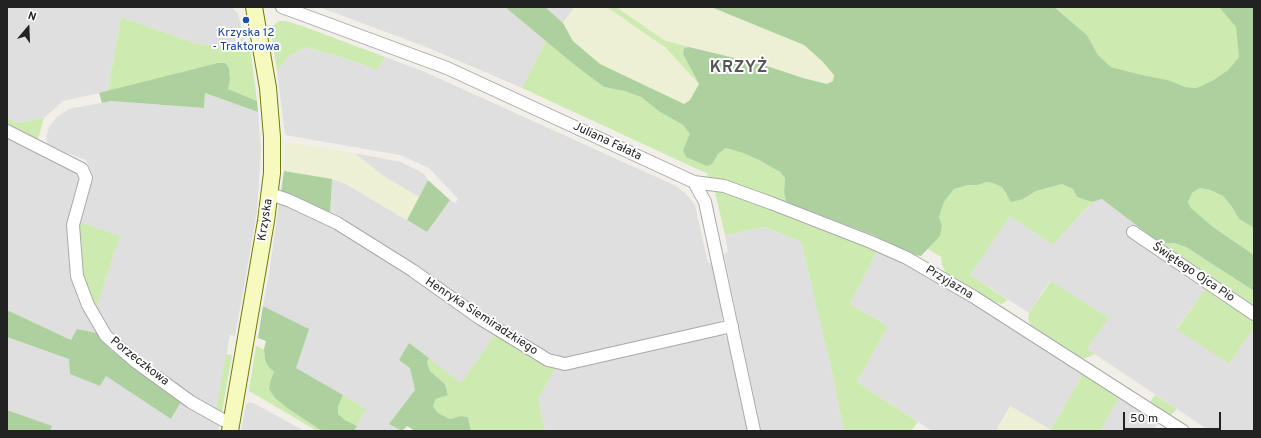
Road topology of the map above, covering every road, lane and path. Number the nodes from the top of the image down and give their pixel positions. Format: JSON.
{"nodes":[{"id":1,"x":254,"y":7,"type":"edge"},
{"id":2,"x":282,"y":7,"type":"edge"},
{"id":3,"x":7,"y":131,"type":"edge"},
{"id":4,"x":694,"y":182,"type":"junction"},
{"id":5,"x":270,"y":194,"type":"junction"},
{"id":6,"x":1132,"y":232,"type":"dead end"},
{"id":7,"x":1254,"y":314,"type":"edge"},
{"id":8,"x":732,"y":326,"type":"junction"},
{"id":9,"x":230,"y":427,"type":"edge"},
{"id":10,"x":754,"y":431,"type":"edge"},
{"id":11,"x":1183,"y":431,"type":"edge"}],
"edges":[{"from":1,"to":5,"type":"street","name":"Krzyska"},
{"from":2,"to":4,"type":"street","name":"Juliana Fałata"},
{"from":3,"to":9,"type":"street","name":"Porzeczkowa"},
{"from":4,"to":8,"type":"street"},
{"from":4,"to":11,"type":"street","name":"Przyjazna"},
{"from":5,"to":8,"type":"street","name":"Henryka Siemiradzkiego"},
{"from":5,"to":9,"type":"street","name":"Krzyska"},
{"from":6,"to":7,"type":"street","name":"Świętego Ojca Pio"},
{"from":8,"to":10,"type":"street"}]}
